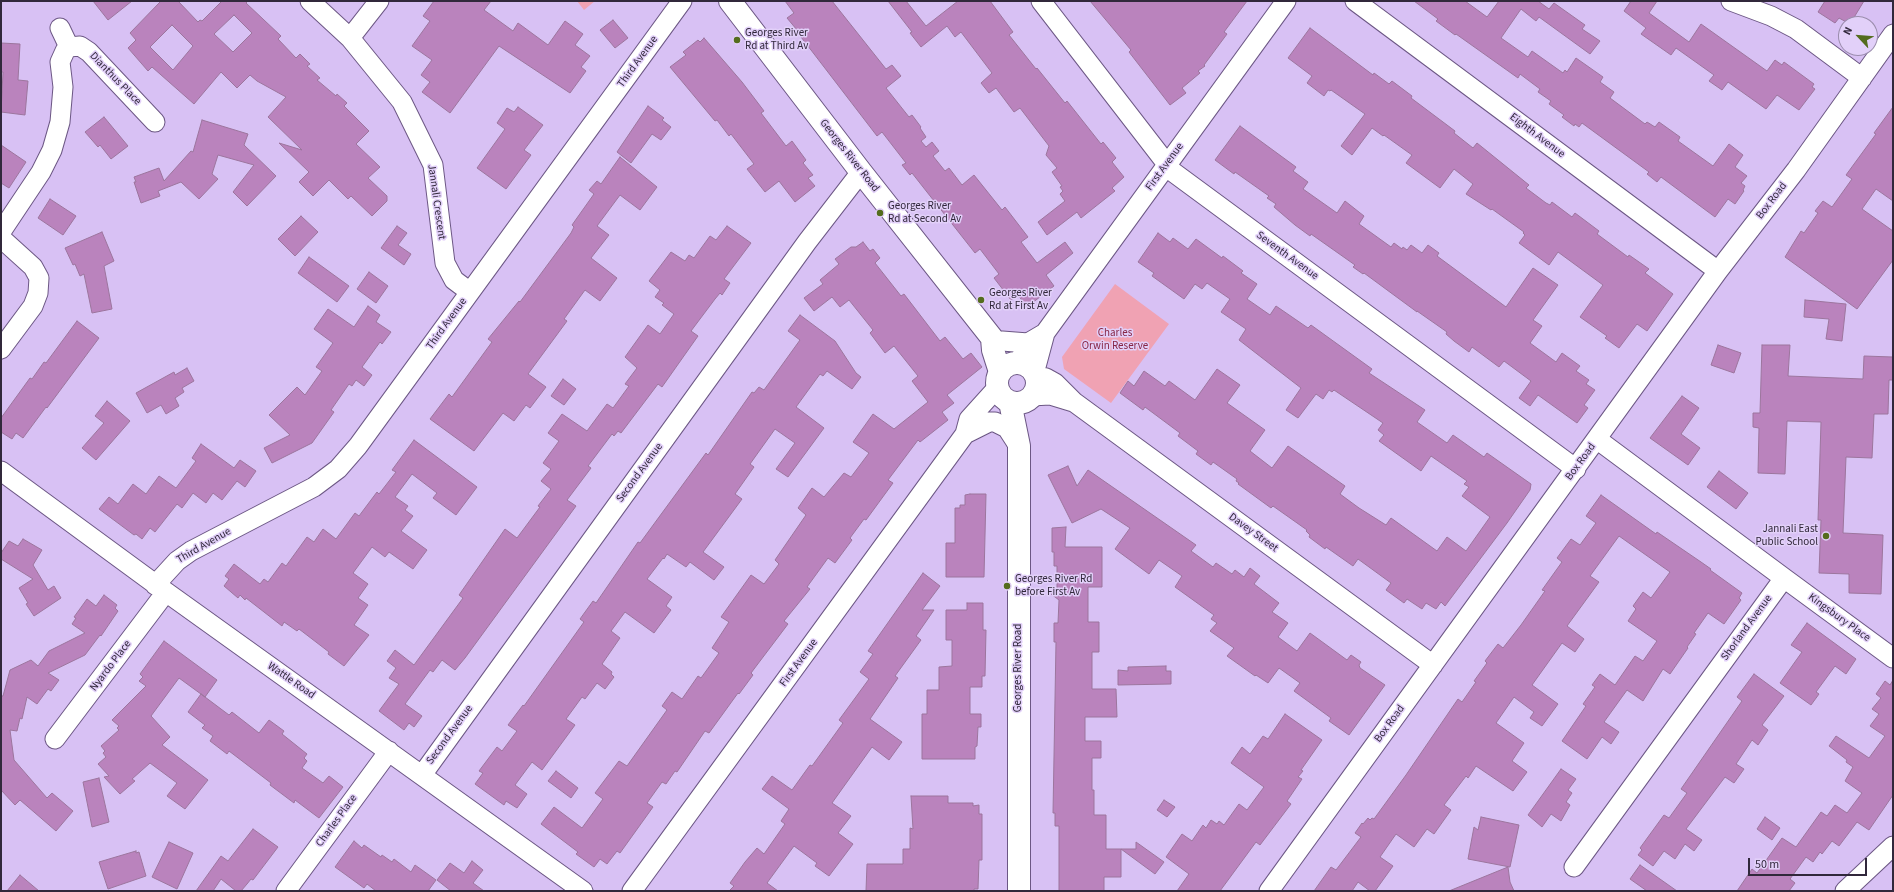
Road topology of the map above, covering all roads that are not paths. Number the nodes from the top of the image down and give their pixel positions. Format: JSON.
{"nodes":[{"id":1,"x":310,"y":1,"type":"edge"},
{"id":2,"x":379,"y":1,"type":"edge"},
{"id":3,"x":682,"y":1,"type":"edge"},
{"id":4,"x":730,"y":1,"type":"edge"},
{"id":5,"x":1041,"y":1,"type":"edge"},
{"id":6,"x":1286,"y":1,"type":"edge"},
{"id":7,"x":1356,"y":1,"type":"edge"},
{"id":8,"x":1731,"y":1,"type":"edge"},
{"id":9,"x":60,"y":28,"type":"dead end"},
{"id":10,"x":350,"y":38,"type":"junction"},
{"id":11,"x":1890,"y":43,"type":"edge"},
{"id":12,"x":69,"y":47,"type":"junction"},
{"id":13,"x":1862,"y":78,"type":"junction"},
{"id":14,"x":156,"y":122,"type":"dead end"},
{"id":15,"x":1167,"y":165,"type":"junction"},
{"id":16,"x":861,"y":172,"type":"junction"},
{"id":17,"x":1,"y":232,"type":"edge"},
{"id":18,"x":1,"y":238,"type":"edge"},
{"id":19,"x":1718,"y":271,"type":"junction"},
{"id":20,"x":470,"y":292,"type":"junction"},
{"id":21,"x":1045,"y":334,"type":"junction"},
{"id":22,"x":997,"y":340,"type":"junction"},
{"id":23,"x":1028,"y":343,"type":"junction"},
{"id":24,"x":1,"y":349,"type":"edge"},
{"id":25,"x":1018,"y":382,"type":"junction"},
{"id":26,"x":965,"y":434,"type":"junction"},
{"id":27,"x":1598,"y":440,"type":"junction"},
{"id":28,"x":1019,"y":446,"type":"junction"},
{"id":29,"x":1576,"y":469,"type":"junction"},
{"id":30,"x":1,"y":471,"type":"edge"},
{"id":31,"x":1784,"y":578,"type":"junction"},
{"id":32,"x":161,"y":588,"type":"junction"},
{"id":33,"x":1893,"y":658,"type":"edge"},
{"id":34,"x":1433,"y":665,"type":"junction"},
{"id":35,"x":55,"y":739,"type":"dead end"},
{"id":36,"x":389,"y":751,"type":"junction"},
{"id":37,"x":422,"y":774,"type":"junction"},
{"id":38,"x":1893,"y":846,"type":"edge"},
{"id":39,"x":1574,"y":867,"type":"dead end"},
{"id":40,"x":286,"y":891,"type":"edge"},
{"id":41,"x":583,"y":891,"type":"edge"},
{"id":42,"x":632,"y":891,"type":"edge"},
{"id":43,"x":1019,"y":891,"type":"edge"},
{"id":44,"x":1269,"y":891,"type":"edge"},
{"id":45,"x":1845,"y":891,"type":"edge"}],
"edges":[{"from":1,"to":10,"type":"street","name":"Jannali Crescent"},
{"from":2,"to":10,"type":"street"},
{"from":3,"to":20,"type":"street","name":"Third Avenue"},
{"from":4,"to":16,"type":"street","name":"Georges River Road"},
{"from":5,"to":15,"type":"street","name":"Seventh Avenue"},
{"from":6,"to":15,"type":"street","name":"First Avenue"},
{"from":7,"to":19,"type":"street","name":"Eighth Avenue"},
{"from":8,"to":13,"type":"street"},
{"from":9,"to":12,"type":"street"},
{"from":10,"to":20,"type":"street","name":"Jannali Crescent"},
{"from":11,"to":13,"type":"street","name":"Box Road"},
{"from":12,"to":14,"type":"street","name":"Dianthus Place"},
{"from":12,"to":17,"type":"street"},
{"from":13,"to":19,"type":"street","name":"Box Road"},
{"from":15,"to":21,"type":"street","name":"First Avenue"},
{"from":15,"to":29,"type":"street","name":"Seventh Avenue"},
{"from":16,"to":22,"type":"street","name":"Georges River Road"},
{"from":16,"to":37,"type":"street","name":"Second Avenue"},
{"from":18,"to":24,"type":"street"},
{"from":19,"to":27,"type":"street","name":"Box Road"},
{"from":20,"to":32,"type":"street","name":"Third Avenue"},
{"from":21,"to":23,"type":"street","name":"First Avenue"},
{"from":21,"to":25,"type":"street","name":"First Avenue"},
{"from":22,"to":23,"type":"street"},
{"from":22,"to":25,"type":"street","name":"Georges River Road"},
{"from":23,"to":25,"type":"street","name":"First Avenue"},
{"from":25,"to":26,"type":"street","name":"First Avenue"},
{"from":25,"to":28,"type":"street","name":"Georges River Road"},
{"from":25,"to":34,"type":"street","name":"Davey Street"},
{"from":26,"to":28,"type":"street","name":"First Avenue"},
{"from":26,"to":42,"type":"street","name":"First Avenue"},
{"from":27,"to":29,"type":"street","name":"Box Road"},
{"from":27,"to":31,"type":"street"},
{"from":28,"to":43,"type":"street","name":"Georges River Road"},
{"from":29,"to":34,"type":"street","name":"Box Road"},
{"from":30,"to":32,"type":"street","name":"Wattle Road"},
{"from":31,"to":33,"type":"street","name":"Kingsbury Place"},
{"from":31,"to":39,"type":"street","name":"Shorland Avenue"},
{"from":32,"to":35,"type":"street","name":"Nyardo Place"},
{"from":32,"to":36,"type":"street","name":"Wattle Road"},
{"from":34,"to":44,"type":"street","name":"Box Road"},
{"from":36,"to":37,"type":"street","name":"Wattle Road"},
{"from":36,"to":40,"type":"street","name":"Charles Place"},
{"from":37,"to":41,"type":"street","name":"Wattle Road"},
{"from":38,"to":45,"type":"street"}]}
